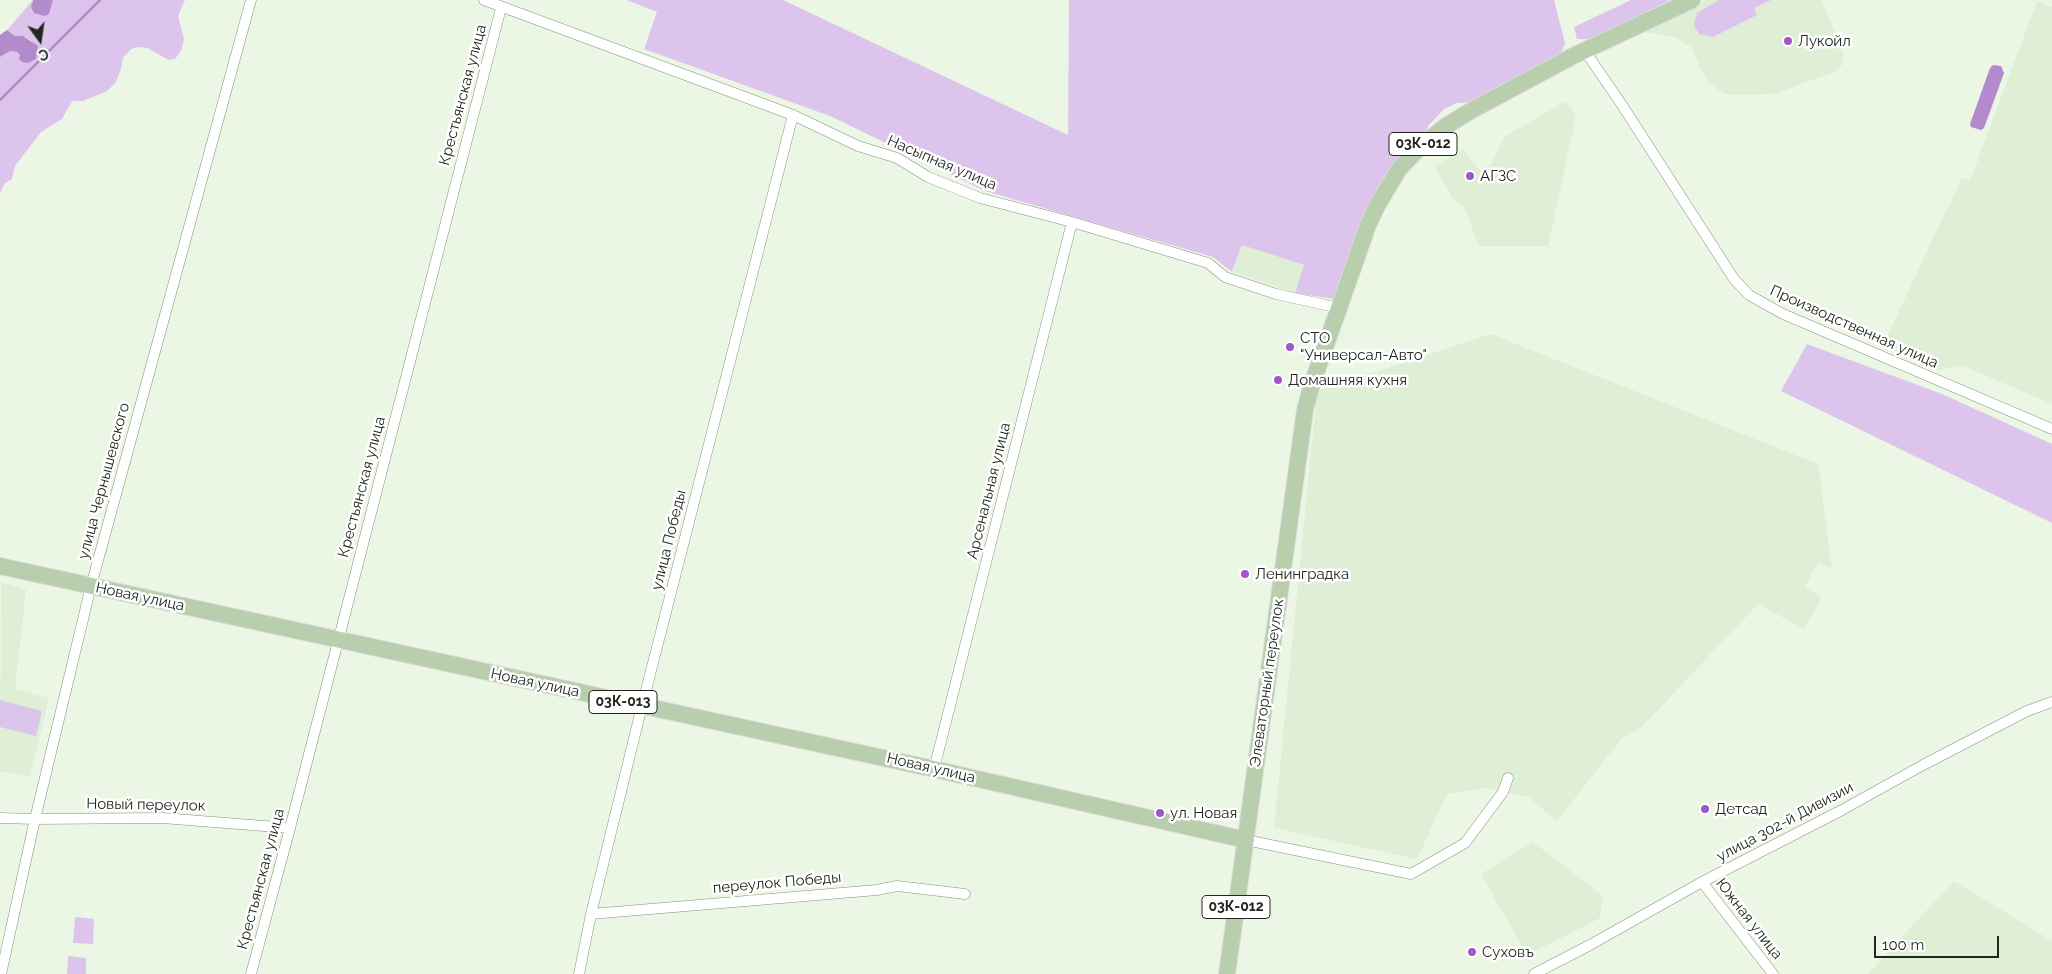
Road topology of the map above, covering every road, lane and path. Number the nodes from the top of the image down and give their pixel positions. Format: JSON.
{"nodes":[{"id":1,"x":251,"y":0,"type":"edge"},
{"id":2,"x":484,"y":0,"type":"edge"},
{"id":3,"x":1692,"y":0,"type":"edge"},
{"id":4,"x":502,"y":8,"type":"junction"},
{"id":5,"x":1585,"y":51,"type":"junction"},
{"id":6,"x":793,"y":115,"type":"junction"},
{"id":7,"x":1072,"y":222,"type":"junction"},
{"id":8,"x":1338,"y":308,"type":"junction"},
{"id":9,"x":2052,"y":429,"type":"edge"},
{"id":10,"x":0,"y":566,"type":"edge"},
{"id":11,"x":91,"y":586,"type":"junction"},
{"id":12,"x":338,"y":639,"type":"junction"},
{"id":13,"x":2052,"y":702,"type":"edge"},
{"id":14,"x":642,"y":706,"type":"junction"},
{"id":15,"x":934,"y":769,"type":"junction"},
{"id":16,"x":1508,"y":778,"type":"dead end"},
{"id":17,"x":0,"y":818,"type":"edge"},
{"id":18,"x":35,"y":819,"type":"junction"},
{"id":19,"x":290,"y":828,"type":"junction"},
{"id":20,"x":1246,"y":840,"type":"junction"},
{"id":21,"x":1702,"y":882,"type":"junction"},
{"id":22,"x":965,"y":894,"type":"dead end"},
{"id":23,"x":591,"y":914,"type":"junction"},
{"id":24,"x":1,"y":974,"type":"edge"},
{"id":25,"x":251,"y":974,"type":"edge"},
{"id":26,"x":579,"y":974,"type":"edge"},
{"id":27,"x":1227,"y":974,"type":"edge"},
{"id":28,"x":1534,"y":974,"type":"edge"},
{"id":29,"x":1773,"y":974,"type":"edge"}],
"edges":[{"from":1,"to":11,"type":"street","name":"улица Чернышевского"},
{"from":2,"to":4,"type":"street","name":"Насыпная улица"},
{"from":3,"to":5,"type":"main road","number":"03К-012"},
{"from":4,"to":6,"type":"street","name":"Насыпная улица"},
{"from":4,"to":12,"type":"street","name":"Крестьянская улица"},
{"from":5,"to":8,"type":"main road","number":"03К-012"},
{"from":5,"to":9,"type":"street","name":"Производственная улица"},
{"from":6,"to":7,"type":"street","name":"Насыпная улица"},
{"from":6,"to":14,"type":"street","name":"улица Победы"},
{"from":7,"to":8,"type":"street","name":"Насыпная улица"},
{"from":7,"to":15,"type":"street","name":"Арсенальная улица"},
{"from":8,"to":20,"type":"main road","name":"Элеваторный переулок","number":"03К-012"},
{"from":10,"to":11,"type":"main road","name":"Новая улица","number":"03К-013"},
{"from":11,"to":12,"type":"main road","name":"Новая улица","number":"03К-013"},
{"from":11,"to":18,"type":"street","name":"улица Чернышевского"},
{"from":12,"to":14,"type":"main road","name":"Новая улица","number":"03К-013"},
{"from":12,"to":19,"type":"street","name":"Крестьянская улица"},
{"from":13,"to":21,"type":"street","name":"улица 302-й Дивизии"},
{"from":14,"to":15,"type":"main road","name":"Новая улица","number":"03К-013"},
{"from":14,"to":23,"type":"street","name":"улица Победы"},
{"from":15,"to":20,"type":"main road","name":"Новая улица","number":"03К-013"},
{"from":16,"to":20,"type":"street"},
{"from":17,"to":18,"type":"street","name":"Новый переулок"},
{"from":18,"to":19,"type":"street","name":"Новый переулок"},
{"from":18,"to":24,"type":"street","name":"улица Чернышевского"},
{"from":19,"to":25,"type":"street","name":"Крестьянская улица"},
{"from":20,"to":27,"type":"main road","name":"Элеваторный переулок","number":"03К-012"},
{"from":21,"to":28,"type":"street","name":"улица 302-й Дивизии"},
{"from":21,"to":29,"type":"street","name":"Южная улица"},
{"from":22,"to":23,"type":"street","name":"переулок Победы"},
{"from":23,"to":26,"type":"street","name":"улица Победы"}]}
